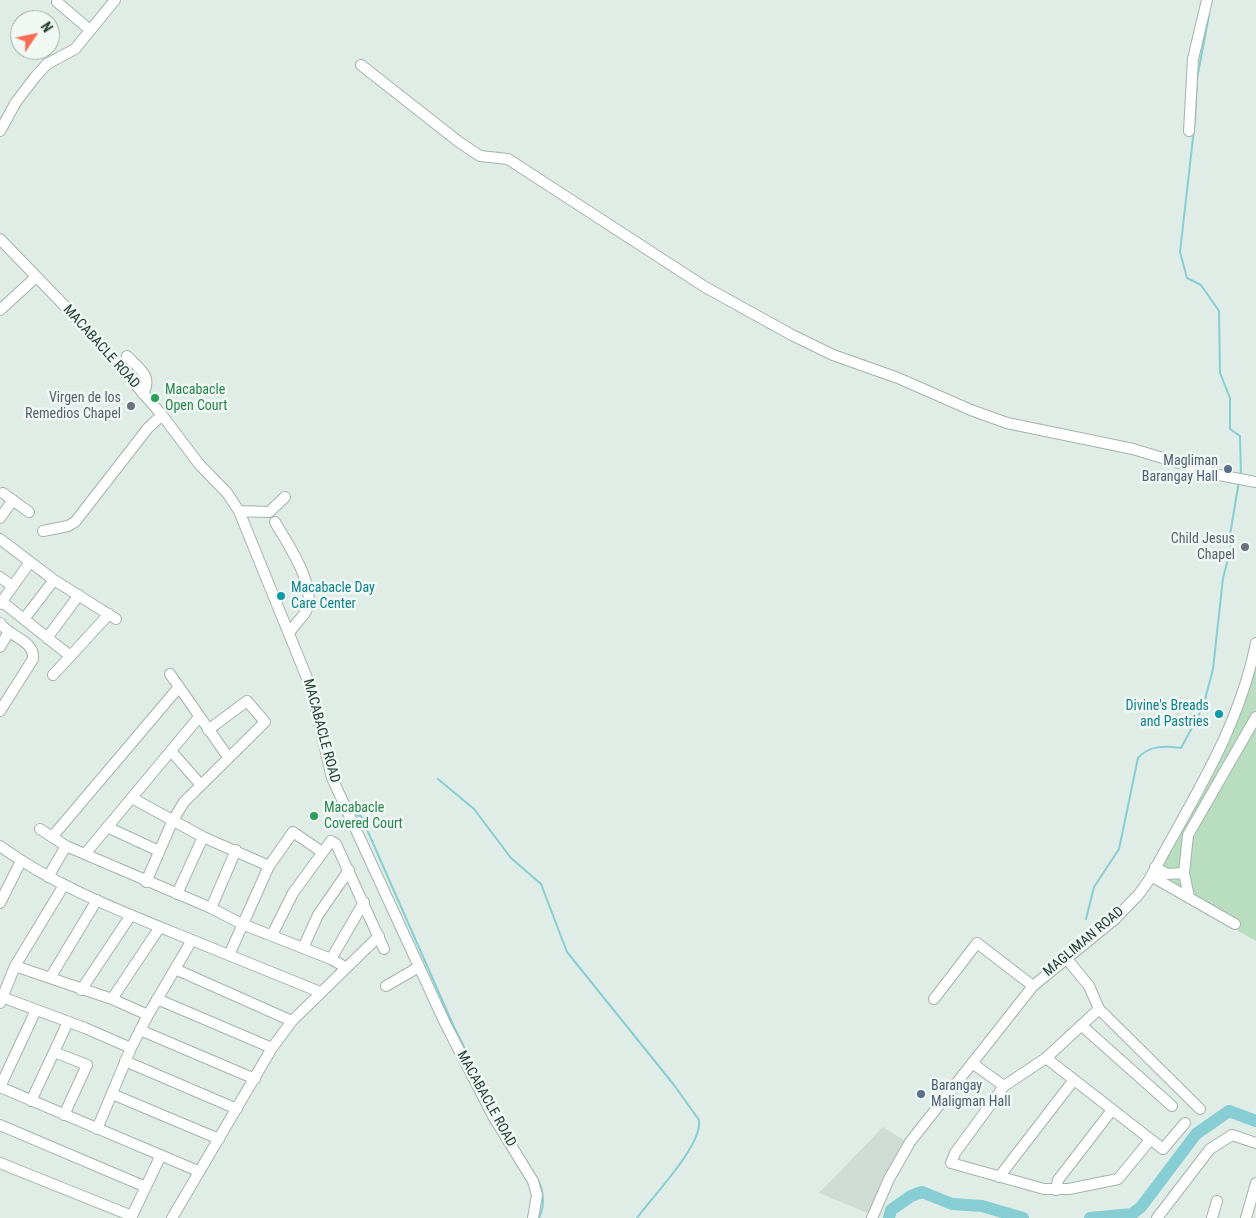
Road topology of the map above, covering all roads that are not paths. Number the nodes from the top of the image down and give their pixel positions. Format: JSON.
{"nodes":[{"id":1,"x":115,"y":0,"type":"edge"},
{"id":2,"x":1208,"y":0,"type":"edge"},
{"id":3,"x":58,"y":2,"type":"dead end"},
{"id":4,"x":90,"y":30,"type":"junction"},
{"id":5,"x":361,"y":65,"type":"dead end"},
{"id":6,"x":0,"y":131,"type":"edge"},
{"id":7,"x":1189,"y":131,"type":"dead end"},
{"id":8,"x":0,"y":239,"type":"edge"},
{"id":9,"x":36,"y":277,"type":"junction"},
{"id":10,"x":0,"y":310,"type":"edge"},
{"id":11,"x":127,"y":356,"type":"dead end"},
{"id":12,"x":143,"y":394,"type":"junction"},
{"id":13,"x":162,"y":415,"type":"junction"},
{"id":14,"x":1251,"y":482,"type":"edge"},
{"id":15,"x":4,"y":493,"type":"dead end"},
{"id":16,"x":285,"y":497,"type":"dead end"},
{"id":17,"x":13,"y":500,"type":"junction"},
{"id":18,"x":239,"y":511,"type":"junction"},
{"id":19,"x":29,"y":512,"type":"dead end"},
{"id":20,"x":0,"y":518,"type":"edge"},
{"id":21,"x":275,"y":522,"type":"dead end"},
{"id":22,"x":43,"y":531,"type":"dead end"},
{"id":23,"x":0,"y":539,"type":"edge"},
{"id":24,"x":30,"y":562,"type":"junction"},
{"id":25,"x":0,"y":577,"type":"edge"},
{"id":26,"x":54,"y":580,"type":"junction"},
{"id":27,"x":12,"y":586,"type":"junction"},
{"id":28,"x":79,"y":595,"type":"junction"},
{"id":29,"x":1,"y":602,"type":"edge"},
{"id":30,"x":24,"y":619,"type":"junction"},
{"id":31,"x":0,"y":623,"type":"edge"},
{"id":32,"x":290,"y":632,"type":"junction"},
{"id":33,"x":7,"y":635,"type":"dead end"},
{"id":34,"x":47,"y":638,"type":"junction"},
{"id":35,"x":1256,"y":643,"type":"edge"},
{"id":36,"x":0,"y":647,"type":"edge"},
{"id":37,"x":69,"y":655,"type":"junction"},
{"id":38,"x":170,"y":674,"type":"dead end"},
{"id":39,"x":52,"y":675,"type":"dead end"},
{"id":40,"x":178,"y":687,"type":"junction"},
{"id":41,"x":0,"y":711,"type":"edge"},
{"id":42,"x":199,"y":717,"type":"junction"},
{"id":43,"x":1256,"y":717,"type":"edge"},
{"id":44,"x":208,"y":730,"type":"junction"},
{"id":45,"x":1253,"y":730,"type":"edge"},
{"id":46,"x":170,"y":751,"type":"junction"},
{"id":47,"x":228,"y":758,"type":"junction"},
{"id":48,"x":200,"y":784,"type":"junction"},
{"id":49,"x":132,"y":798,"type":"junction"},
{"id":50,"x":173,"y":820,"type":"junction"},
{"id":51,"x":107,"y":827,"type":"junction"},
{"id":52,"x":40,"y":829,"type":"dead end"},
{"id":53,"x":52,"y":837,"type":"junction"},
{"id":54,"x":203,"y":837,"type":"junction"},
{"id":55,"x":0,"y":846,"type":"edge"},
{"id":56,"x":66,"y":846,"type":"junction"},
{"id":57,"x":236,"y":850,"type":"junction"},
{"id":58,"x":158,"y":851,"type":"junction"},
{"id":59,"x":322,"y":852,"type":"junction"},
{"id":60,"x":85,"y":854,"type":"junction"},
{"id":61,"x":21,"y":861,"type":"junction"},
{"id":62,"x":269,"y":866,"type":"junction"},
{"id":63,"x":349,"y":870,"type":"junction"},
{"id":64,"x":1153,"y":872,"type":"junction"},
{"id":65,"x":1184,"y":873,"type":"junction"},
{"id":66,"x":48,"y":877,"type":"junction"},
{"id":67,"x":146,"y":882,"type":"junction"},
{"id":68,"x":64,"y":885,"type":"junction"},
{"id":69,"x":177,"y":894,"type":"junction"},
{"id":70,"x":1189,"y":898,"type":"junction"},
{"id":71,"x":97,"y":900,"type":"junction"},
{"id":72,"x":364,"y":902,"type":"junction"},
{"id":73,"x":0,"y":903,"type":"edge"},
{"id":74,"x":211,"y":908,"type":"junction"},
{"id":75,"x":131,"y":915,"type":"junction"},
{"id":76,"x":242,"y":924,"type":"junction"},
{"id":77,"x":1235,"y":924,"type":"dead end"},
{"id":78,"x":160,"y":927,"type":"junction"},
{"id":79,"x":272,"y":935,"type":"junction"},
{"id":80,"x":379,"y":936,"type":"junction"},
{"id":81,"x":192,"y":940,"type":"junction"},
{"id":82,"x":303,"y":948,"type":"junction"},
{"id":83,"x":384,"y":948,"type":"dead end"},
{"id":84,"x":229,"y":955,"type":"junction"},
{"id":85,"x":1067,"y":958,"type":"junction"},
{"id":86,"x":331,"y":959,"type":"junction"},
{"id":87,"x":15,"y":966,"type":"junction"},
{"id":88,"x":345,"y":967,"type":"junction"},
{"id":89,"x":419,"y":967,"type":"junction"},
{"id":90,"x":175,"y":969,"type":"junction"},
{"id":91,"x":50,"y":978,"type":"junction"},
{"id":92,"x":386,"y":986,"type":"dead end"},
{"id":93,"x":1033,"y":986,"type":"junction"},
{"id":94,"x":81,"y":990,"type":"junction"},
{"id":95,"x":320,"y":992,"type":"junction"},
{"id":96,"x":112,"y":999,"type":"junction"},
{"id":97,"x":157,"y":999,"type":"junction"},
{"id":98,"x":934,"y":999,"type":"dead end"},
{"id":99,"x":1,"y":1000,"type":"edge"},
{"id":100,"x":1099,"y":1009,"type":"junction"},
{"id":101,"x":36,"y":1010,"type":"junction"},
{"id":102,"x":148,"y":1015,"type":"junction"},
{"id":103,"x":292,"y":1021,"type":"junction"},
{"id":104,"x":68,"y":1022,"type":"junction"},
{"id":105,"x":1082,"y":1025,"type":"junction"},
{"id":106,"x":140,"y":1030,"type":"junction"},
{"id":107,"x":131,"y":1048,"type":"junction"},
{"id":108,"x":272,"y":1048,"type":"junction"},
{"id":109,"x":54,"y":1052,"type":"junction"},
{"id":110,"x":1046,"y":1058,"type":"junction"},
{"id":111,"x":126,"y":1061,"type":"junction"},
{"id":112,"x":972,"y":1063,"type":"junction"},
{"id":113,"x":255,"y":1079,"type":"junction"},
{"id":114,"x":1073,"y":1081,"type":"junction"},
{"id":115,"x":1004,"y":1086,"type":"junction"},
{"id":116,"x":0,"y":1087,"type":"edge"},
{"id":117,"x":112,"y":1094,"type":"junction"},
{"id":118,"x":32,"y":1101,"type":"junction"},
{"id":119,"x":1172,"y":1106,"type":"dead end"},
{"id":120,"x":237,"y":1109,"type":"junction"},
{"id":121,"x":1200,"y":1109,"type":"dead end"},
{"id":122,"x":1112,"y":1110,"type":"junction"},
{"id":123,"x":64,"y":1115,"type":"junction"},
{"id":124,"x":1185,"y":1123,"type":"dead end"},
{"id":125,"x":0,"y":1125,"type":"edge"},
{"id":126,"x":97,"y":1129,"type":"junction"},
{"id":127,"x":219,"y":1139,"type":"junction"},
{"id":128,"x":1150,"y":1140,"type":"junction"},
{"id":129,"x":1256,"y":1143,"type":"edge"},
{"id":130,"x":161,"y":1155,"type":"junction"},
{"id":131,"x":0,"y":1163,"type":"edge"},
{"id":132,"x":198,"y":1171,"type":"junction"},
{"id":133,"x":999,"y":1177,"type":"junction"},
{"id":134,"x":1256,"y":1183,"type":"edge"},
{"id":135,"x":146,"y":1187,"type":"junction"},
{"id":136,"x":1056,"y":1190,"type":"junction"},
{"id":137,"x":1217,"y":1201,"type":"dead end"},
{"id":138,"x":131,"y":1217,"type":"edge"},
{"id":139,"x":172,"y":1218,"type":"edge"},
{"id":140,"x":533,"y":1218,"type":"edge"},
{"id":141,"x":872,"y":1218,"type":"edge"},
{"id":142,"x":1157,"y":1218,"type":"edge"},
{"id":143,"x":1212,"y":1218,"type":"edge"},
{"id":144,"x":1246,"y":1218,"type":"edge"}],
"edges":[{"from":1,"to":4,"type":"street"},
{"from":2,"to":7,"type":"street"},
{"from":3,"to":4,"type":"street"},
{"from":4,"to":6,"type":"street"},
{"from":5,"to":14,"type":"street"},
{"from":8,"to":9,"type":"street","name":"MACABACLE ROAD"},
{"from":9,"to":10,"type":"street"},
{"from":9,"to":12,"type":"street","name":"MACABACLE ROAD"},
{"from":11,"to":12,"type":"street"},
{"from":12,"to":13,"type":"street","name":"MACABACLE ROAD"},
{"from":13,"to":18,"type":"street","name":"MACABACLE ROAD"},
{"from":13,"to":22,"type":"street"},
{"from":15,"to":17,"type":"street"},
{"from":16,"to":18,"type":"street"},
{"from":17,"to":19,"type":"street"},
{"from":17,"to":20,"type":"street"},
{"from":18,"to":32,"type":"street","name":"MACABACLE ROAD"},
{"from":21,"to":32,"type":"street"},
{"from":23,"to":24,"type":"street"},
{"from":24,"to":26,"type":"street"},
{"from":24,"to":27,"type":"street"},
{"from":25,"to":27,"type":"street"},
{"from":26,"to":28,"type":"street"},
{"from":26,"to":30,"type":"street"},
{"from":27,"to":29,"type":"street"},
{"from":28,"to":34,"type":"street"},
{"from":28,"to":37,"type":"street"},
{"from":29,"to":30,"type":"street"},
{"from":30,"to":34,"type":"street"},
{"from":31,"to":41,"type":"street"},
{"from":32,"to":89,"type":"street","name":"MACABACLE ROAD"},
{"from":33,"to":36,"type":"street"},
{"from":34,"to":37,"type":"street"},
{"from":35,"to":64,"type":"street","name":"MAGLIMAN ROAD"},
{"from":37,"to":39,"type":"street"},
{"from":38,"to":40,"type":"street"},
{"from":40,"to":42,"type":"street"},
{"from":40,"to":53,"type":"street"},
{"from":42,"to":44,"type":"street"},
{"from":42,"to":46,"type":"street"},
{"from":43,"to":45,"type":"street"},
{"from":44,"to":47,"type":"street"},
{"from":44,"to":47,"type":"street"},
{"from":45,"to":65,"type":"street"},
{"from":46,"to":48,"type":"street"},
{"from":46,"to":49,"type":"street"},
{"from":47,"to":48,"type":"street"},
{"from":48,"to":50,"type":"street"},
{"from":49,"to":50,"type":"street"},
{"from":49,"to":51,"type":"street"},
{"from":50,"to":54,"type":"street"},
{"from":50,"to":58,"type":"street"},
{"from":51,"to":58,"type":"street"},
{"from":51,"to":60,"type":"street"},
{"from":52,"to":53,"type":"street"},
{"from":53,"to":56,"type":"street"},
{"from":54,"to":57,"type":"street"},
{"from":54,"to":69,"type":"street"},
{"from":55,"to":61,"type":"street"},
{"from":56,"to":60,"type":"street"},
{"from":56,"to":66,"type":"street"},
{"from":57,"to":62,"type":"street"},
{"from":57,"to":74,"type":"street"},
{"from":58,"to":67,"type":"street"},
{"from":59,"to":62,"type":"street"},
{"from":59,"to":63,"type":"street"},
{"from":59,"to":79,"type":"street"},
{"from":60,"to":67,"type":"street"},
{"from":61,"to":66,"type":"street"},
{"from":61,"to":73,"type":"street"},
{"from":62,"to":76,"type":"street"},
{"from":63,"to":72,"type":"street"},
{"from":63,"to":82,"type":"street"},
{"from":64,"to":65,"type":"street"},
{"from":64,"to":70,"type":"street"},
{"from":64,"to":85,"type":"street","name":"MAGLIMAN ROAD"},
{"from":65,"to":70,"type":"street"},
{"from":66,"to":68,"type":"street"},
{"from":67,"to":69,"type":"street"},
{"from":68,"to":71,"type":"street"},
{"from":68,"to":87,"type":"street"},
{"from":69,"to":74,"type":"street"},
{"from":70,"to":77,"type":"street"},
{"from":71,"to":75,"type":"street"},
{"from":71,"to":91,"type":"street"},
{"from":72,"to":80,"type":"street"},
{"from":72,"to":86,"type":"street"},
{"from":74,"to":76,"type":"street"},
{"from":75,"to":78,"type":"street"},
{"from":75,"to":94,"type":"street"},
{"from":76,"to":79,"type":"street"},
{"from":76,"to":84,"type":"street"},
{"from":78,"to":81,"type":"street"},
{"from":78,"to":96,"type":"street"},
{"from":79,"to":82,"type":"street"},
{"from":80,"to":83,"type":"street"},
{"from":80,"to":88,"type":"street"},
{"from":81,"to":84,"type":"street"},
{"from":81,"to":90,"type":"street"},
{"from":82,"to":86,"type":"street"},
{"from":84,"to":95,"type":"street"},
{"from":85,"to":93,"type":"street","name":"MAGLIMAN ROAD"},
{"from":85,"to":100,"type":"street"},
{"from":86,"to":88,"type":"street"},
{"from":87,"to":91,"type":"street"},
{"from":87,"to":99,"type":"street"},
{"from":88,"to":95,"type":"street"},
{"from":89,"to":92,"type":"street"},
{"from":89,"to":140,"type":"street","name":"MACABACLE ROAD"},
{"from":90,"to":97,"type":"street"},
{"from":90,"to":103,"type":"street"},
{"from":91,"to":94,"type":"street"},
{"from":93,"to":98,"type":"street"},
{"from":93,"to":112,"type":"street","name":"MAGLIMAN ROAD"},
{"from":94,"to":96,"type":"street"},
{"from":95,"to":103,"type":"street"},
{"from":96,"to":102,"type":"street"},
{"from":97,"to":102,"type":"street"},
{"from":97,"to":108,"type":"street"},
{"from":99,"to":101,"type":"street"},
{"from":100,"to":105,"type":"street"},
{"from":100,"to":121,"type":"street"},
{"from":101,"to":104,"type":"street"},
{"from":101,"to":116,"type":"street"},
{"from":102,"to":106,"type":"street"},
{"from":103,"to":108,"type":"street"},
{"from":104,"to":107,"type":"street"},
{"from":104,"to":109,"type":"street"},
{"from":105,"to":110,"type":"street"},
{"from":105,"to":119,"type":"street"},
{"from":106,"to":107,"type":"street"},
{"from":106,"to":113,"type":"street"},
{"from":107,"to":111,"type":"street"},
{"from":108,"to":113,"type":"street"},
{"from":109,"to":118,"type":"street"},
{"from":109,"to":123,"type":"street"},
{"from":110,"to":114,"type":"street"},
{"from":110,"to":115,"type":"street"},
{"from":111,"to":117,"type":"street"},
{"from":111,"to":120,"type":"street"},
{"from":112,"to":115,"type":"street"},
{"from":112,"to":141,"type":"street","name":"MAGLIMAN ROAD"},
{"from":113,"to":120,"type":"street"},
{"from":114,"to":122,"type":"street"},
{"from":114,"to":133,"type":"street"},
{"from":115,"to":133,"type":"street"},
{"from":116,"to":118,"type":"street"},
{"from":117,"to":126,"type":"street"},
{"from":117,"to":127,"type":"street"},
{"from":118,"to":123,"type":"street"},
{"from":120,"to":127,"type":"street"},
{"from":122,"to":128,"type":"street"},
{"from":122,"to":136,"type":"street"},
{"from":123,"to":126,"type":"street"},
{"from":124,"to":128,"type":"street"},
{"from":125,"to":135,"type":"street"},
{"from":126,"to":130,"type":"street"},
{"from":127,"to":132,"type":"street"},
{"from":128,"to":136,"type":"street"},
{"from":129,"to":142,"type":"street"},
{"from":130,"to":132,"type":"street"},
{"from":130,"to":135,"type":"street"},
{"from":131,"to":138,"type":"street"},
{"from":132,"to":139,"type":"street"},
{"from":133,"to":136,"type":"street"},
{"from":134,"to":144,"type":"street"},
{"from":135,"to":138,"type":"street"},
{"from":137,"to":143,"type":"street"}]}
